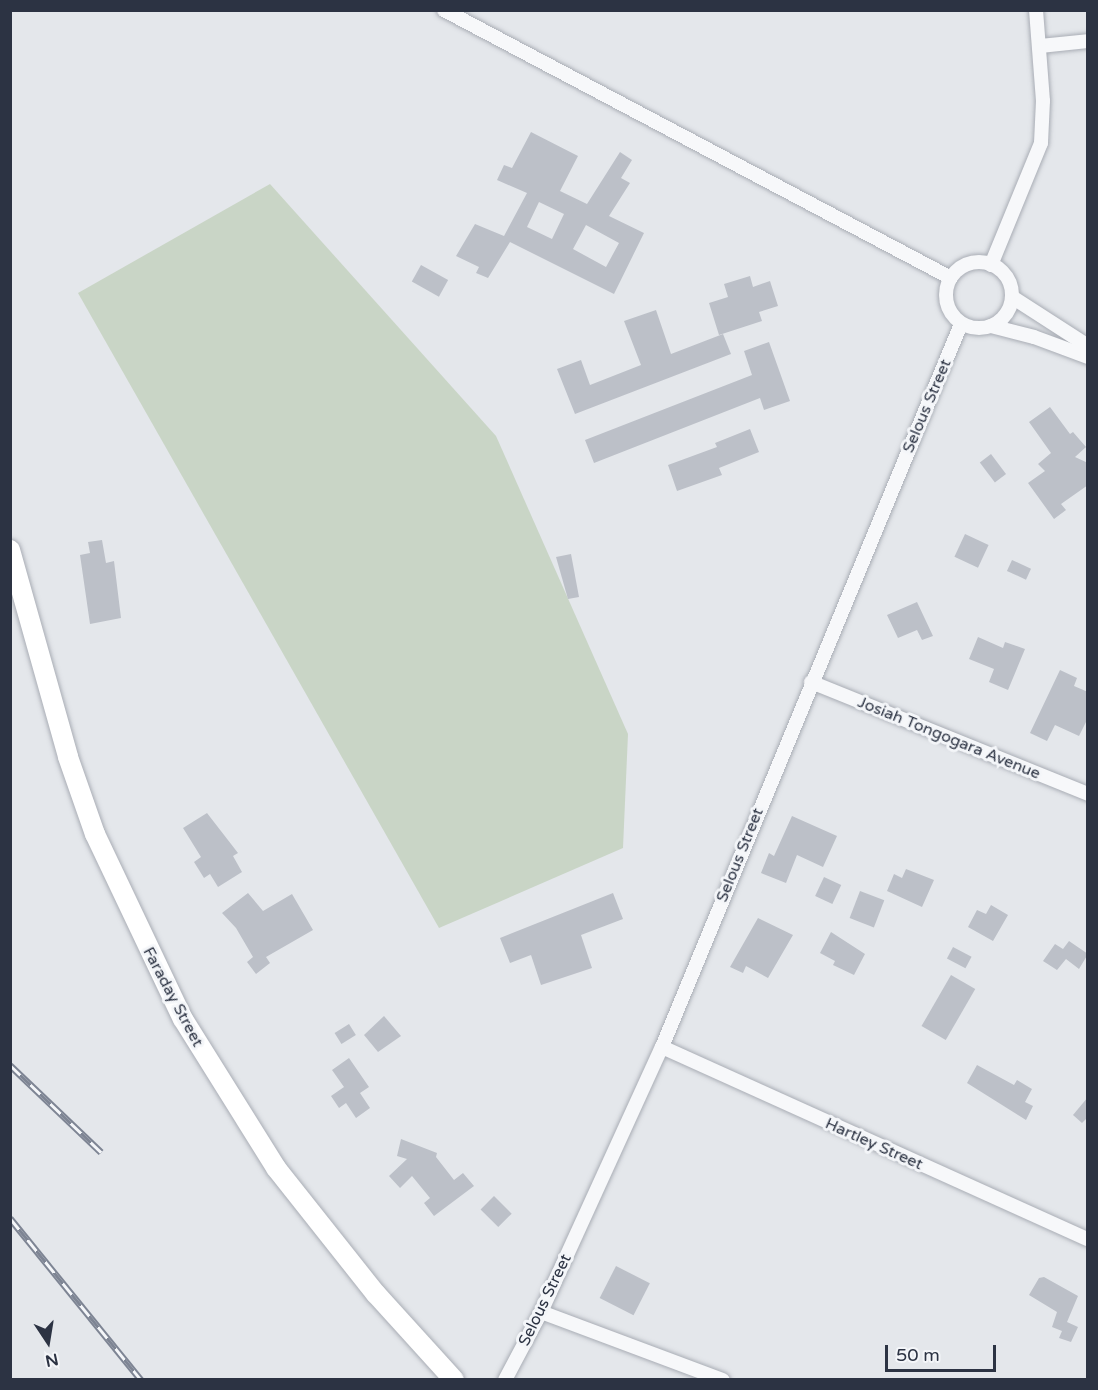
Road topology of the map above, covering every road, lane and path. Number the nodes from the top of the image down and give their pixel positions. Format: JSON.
{"nodes":[{"id":1,"x":444,"y":10,"type":"edge"},
{"id":2,"x":1036,"y":10,"type":"edge"},
{"id":3,"x":1088,"y":41,"type":"edge"},
{"id":4,"x":1040,"y":46,"type":"junction"},
{"id":5,"x":991,"y":265,"type":"junction"},
{"id":6,"x":951,"y":278,"type":"junction"},
{"id":7,"x":1012,"y":297,"type":"junction"},
{"id":8,"x":961,"y":324,"type":"junction"},
{"id":9,"x":991,"y":326,"type":"junction"},
{"id":10,"x":1088,"y":346,"type":"edge"},
{"id":11,"x":1088,"y":357,"type":"edge"},
{"id":12,"x":10,"y":550,"type":"edge"},
{"id":13,"x":811,"y":682,"type":"junction"},
{"id":14,"x":1088,"y":794,"type":"edge"},
{"id":15,"x":662,"y":1047,"type":"junction"},
{"id":16,"x":1088,"y":1239,"type":"edge"},
{"id":17,"x":541,"y":1312,"type":"junction"},
{"id":18,"x":454,"y":1380,"type":"edge"},
{"id":19,"x":506,"y":1380,"type":"edge"},
{"id":20,"x":723,"y":1380,"type":"edge"}],
"edges":[{"from":1,"to":6,"type":"street"},
{"from":2,"to":4,"type":"street"},
{"from":3,"to":4,"type":"street"},
{"from":4,"to":5,"type":"street"},
{"from":5,"to":6,"type":"street"},
{"from":5,"to":7,"type":"street"},
{"from":6,"to":8,"type":"street"},
{"from":7,"to":9,"type":"street"},
{"from":7,"to":10,"type":"street"},
{"from":8,"to":9,"type":"street"},
{"from":8,"to":13,"type":"street","name":"Selous Street"},
{"from":9,"to":11,"type":"street"},
{"from":12,"to":18,"type":"street","name":"Faraday Street"},
{"from":13,"to":14,"type":"street","name":"Josiah Tongogara Avenue"},
{"from":13,"to":15,"type":"street","name":"Selous Street"},
{"from":15,"to":16,"type":"street","name":"Hartley Street"},
{"from":15,"to":17,"type":"street","name":"Selous Street"},
{"from":17,"to":19,"type":"street","name":"Selous Street"},
{"from":17,"to":20,"type":"street"}]}
